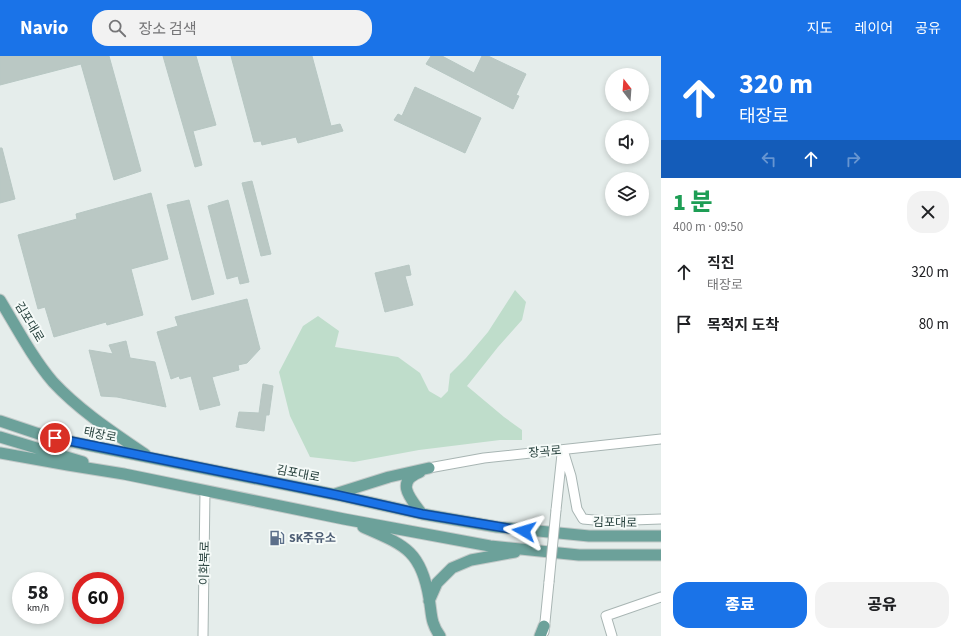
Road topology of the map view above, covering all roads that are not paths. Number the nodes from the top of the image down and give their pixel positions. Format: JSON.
{"nodes":[{"id":1,"x":0,"y":300,"type":"edge"},
{"id":2,"x":0,"y":421,"type":"edge"},
{"id":3,"x":0,"y":437,"type":"edge"},
{"id":4,"x":661,"y":439,"type":"edge"},
{"id":5,"x":563,"y":450,"type":"junction"},
{"id":6,"x":0,"y":453,"type":"edge"},
{"id":7,"x":150,"y":458,"type":"junction"},
{"id":8,"x":429,"y":468,"type":"junction"},
{"id":9,"x":124,"y":474,"type":"junction"},
{"id":10,"x":205,"y":491,"type":"junction"},
{"id":11,"x":334,"y":494,"type":"junction"},
{"id":12,"x":422,"y":514,"type":"junction"},
{"id":13,"x":344,"y":519,"type":"junction"},
{"id":14,"x":661,"y":519,"type":"edge"},
{"id":15,"x":661,"y":536,"type":"edge"},
{"id":16,"x":523,"y":550,"type":"junction"},
{"id":17,"x":661,"y":555,"type":"edge"},
{"id":18,"x":661,"y":597,"type":"edge"},
{"id":19,"x":430,"y":601,"type":"junction"},
{"id":20,"x":543,"y":633,"type":"edge"},
{"id":21,"x":203,"y":636,"type":"edge"},
{"id":22,"x":440,"y":636,"type":"edge"},
{"id":23,"x":612,"y":636,"type":"edge"}],
"edges":[{"from":1,"to":7,"type":"main road","name":"김포대로"},
{"from":2,"to":7,"type":"main road","name":"태장로"},
{"from":3,"to":9,"type":"main road"},
{"from":4,"to":5,"type":"street","name":"장곡로"},
{"from":5,"to":8,"type":"street","name":"장곡로"},
{"from":5,"to":14,"type":"street"},
{"from":5,"to":20,"type":"street","bridge":true},
{"from":6,"to":9,"type":"main road"},
{"from":7,"to":11,"type":"main road","name":"김포대로"},
{"from":8,"to":11,"type":"main road"},
{"from":8,"to":12,"type":"main road"},
{"from":9,"to":10,"type":"main road"},
{"from":10,"to":13,"type":"main road"},
{"from":10,"to":21,"type":"street","name":"이화북로"},
{"from":11,"to":12,"type":"main road","name":"김포대로"},
{"from":12,"to":15,"type":"main road","name":"김포대로"},
{"from":13,"to":16,"type":"main road"},
{"from":13,"to":19,"type":"main road"},
{"from":16,"to":17,"type":"main road"},
{"from":16,"to":19,"type":"main road"},
{"from":18,"to":23,"type":"street"},
{"from":19,"to":22,"type":"main road"}]}
